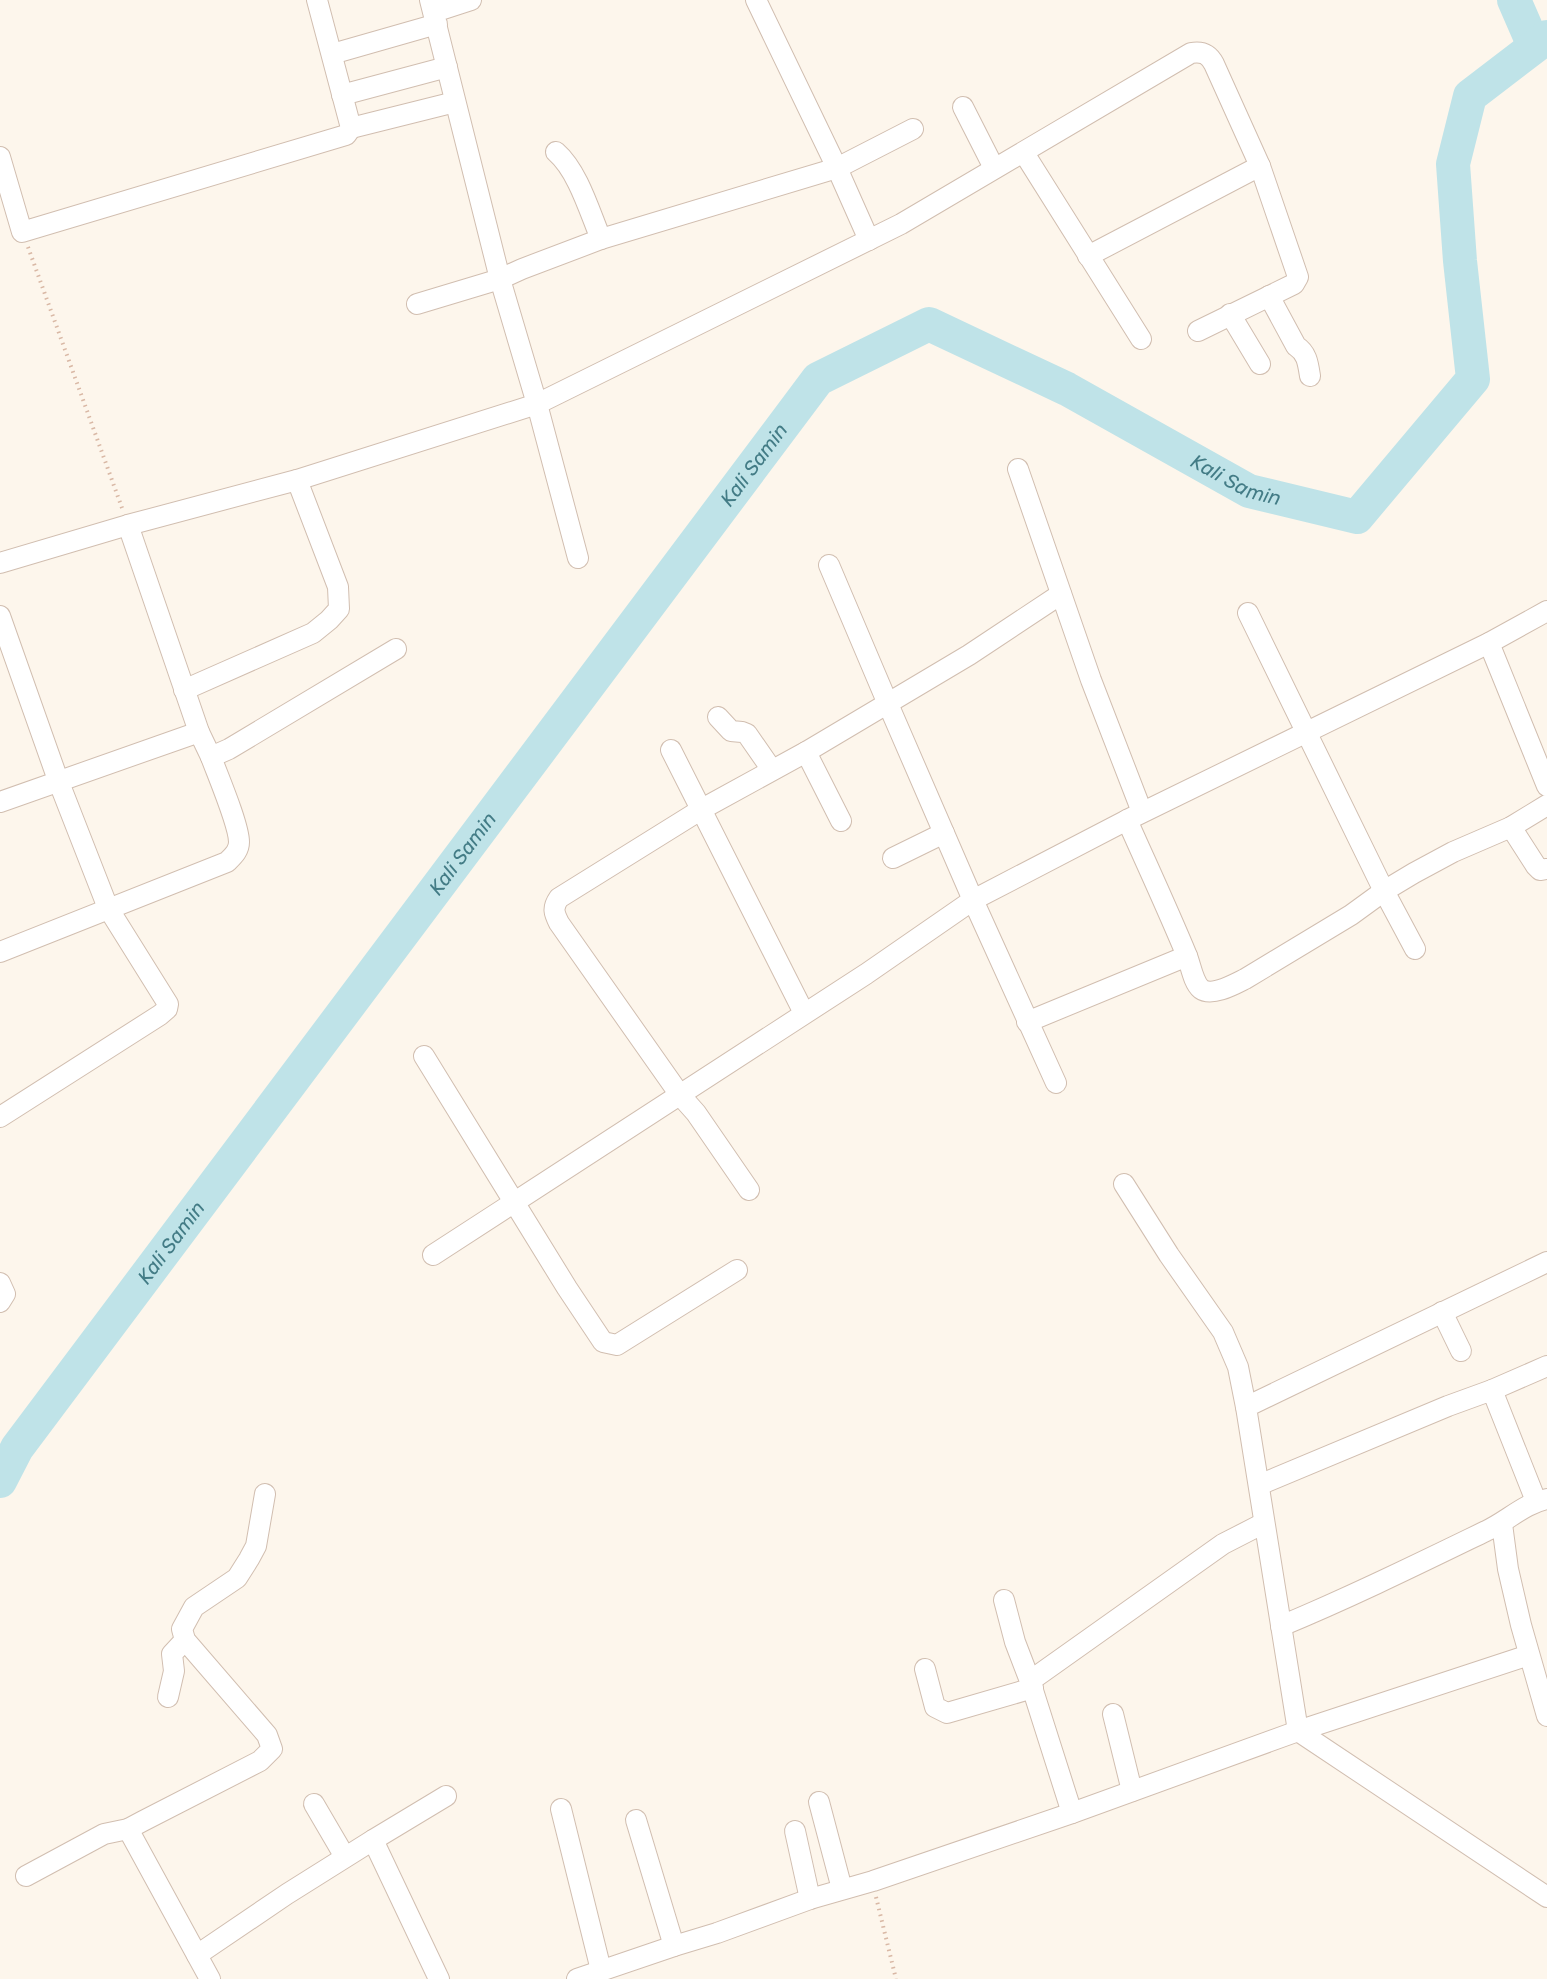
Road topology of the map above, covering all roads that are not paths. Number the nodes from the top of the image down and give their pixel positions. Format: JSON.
{"nodes":[{"id":1,"x":317,"y":0,"type":"edge"},
{"id":2,"x":471,"y":0,"type":"edge"},
{"id":3,"x":756,"y":0,"type":"edge"},
{"id":4,"x":434,"y":12,"type":"edge"},
{"id":5,"x":332,"y":54,"type":"junction"},
{"id":6,"x":447,"y":67,"type":"junction"},
{"id":7,"x":342,"y":95,"type":"junction"},
{"id":8,"x":455,"y":102,"type":"junction"},
{"id":9,"x":963,"y":107,"type":"dead end"},
{"id":10,"x":351,"y":128,"type":"junction"},
{"id":11,"x":913,"y":129,"type":"dead end"},
{"id":12,"x":556,"y":152,"type":"dead end"},
{"id":13,"x":1024,"y":153,"type":"junction"},
{"id":14,"x":0,"y":157,"type":"edge"},
{"id":15,"x":1260,"y":166,"type":"junction"},
{"id":16,"x":837,"y":168,"type":"junction"},
{"id":17,"x":994,"y":168,"type":"junction"},
{"id":18,"x":601,"y":239,"type":"junction"},
{"id":19,"x":869,"y":240,"type":"junction"},
{"id":20,"x":1089,"y":256,"type":"junction"},
{"id":21,"x":500,"y":279,"type":"junction"},
{"id":22,"x":1269,"y":296,"type":"junction"},
{"id":23,"x":417,"y":304,"type":"dead end"},
{"id":24,"x":1230,"y":314,"type":"junction"},
{"id":25,"x":1198,"y":331,"type":"dead end"},
{"id":26,"x":1142,"y":339,"type":"dead end"},
{"id":27,"x":1260,"y":364,"type":"dead end"},
{"id":28,"x":1310,"y":376,"type":"dead end"},
{"id":29,"x":537,"y":404,"type":"junction"},
{"id":30,"x":1018,"y":469,"type":"dead end"},
{"id":31,"x":297,"y":480,"type":"junction"},
{"id":32,"x":128,"y":525,"type":"junction"},
{"id":33,"x":578,"y":558,"type":"dead end"},
{"id":34,"x":0,"y":563,"type":"edge"},
{"id":35,"x":829,"y":565,"type":"dead end"},
{"id":36,"x":1061,"y":594,"type":"junction"},
{"id":37,"x":1547,"y":611,"type":"edge"},
{"id":38,"x":1248,"y":613,"type":"dead end"},
{"id":39,"x":0,"y":616,"type":"edge"},
{"id":40,"x":1489,"y":643,"type":"junction"},
{"id":41,"x":396,"y":650,"type":"dead end"},
{"id":42,"x":184,"y":690,"type":"junction"},
{"id":43,"x":888,"y":704,"type":"junction"},
{"id":44,"x":718,"y":717,"type":"dead end"},
{"id":45,"x":199,"y":732,"type":"junction"},
{"id":46,"x":1306,"y":733,"type":"junction"},
{"id":47,"x":671,"y":750,"type":"dead end"},
{"id":48,"x":806,"y":752,"type":"junction"},
{"id":49,"x":211,"y":757,"type":"junction"},
{"id":50,"x":772,"y":770,"type":"junction"},
{"id":51,"x":58,"y":780,"type":"junction"},
{"id":52,"x":1547,"y":786,"type":"edge"},
{"id":53,"x":0,"y":802,"type":"edge"},
{"id":54,"x":1547,"y":805,"type":"edge"},
{"id":55,"x":702,"y":809,"type":"junction"},
{"id":56,"x":1134,"y":816,"type":"junction"},
{"id":57,"x":841,"y":821,"type":"dead end"},
{"id":58,"x":1511,"y":827,"type":"junction"},
{"id":59,"x":944,"y":833,"type":"junction"},
{"id":60,"x":893,"y":858,"type":"dead end"},
{"id":61,"x":1547,"y":869,"type":"edge"},
{"id":62,"x":1384,"y":891,"type":"junction"},
{"id":63,"x":973,"y":900,"type":"junction"},
{"id":64,"x":108,"y":908,"type":"junction"},
{"id":65,"x":1415,"y":949,"type":"dead end"},
{"id":66,"x":0,"y":952,"type":"edge"},
{"id":67,"x":1186,"y":956,"type":"junction"},
{"id":68,"x":804,"y":1013,"type":"junction"},
{"id":69,"x":1027,"y":1022,"type":"junction"},
{"id":70,"x":424,"y":1056,"type":"dead end"},
{"id":71,"x":1056,"y":1083,"type":"dead end"},
{"id":72,"x":680,"y":1095,"type":"junction"},
{"id":73,"x":0,"y":1117,"type":"edge"},
{"id":74,"x":1124,"y":1184,"type":"dead end"},
{"id":75,"x":749,"y":1190,"type":"dead end"},
{"id":76,"x":515,"y":1203,"type":"junction"},
{"id":77,"x":433,"y":1255,"type":"dead end"},
{"id":78,"x":1547,"y":1262,"type":"edge"},
{"id":79,"x":737,"y":1270,"type":"dead end"},
{"id":80,"x":0,"y":1283,"type":"edge"},
{"id":81,"x":0,"y":1302,"type":"edge"},
{"id":82,"x":1442,"y":1312,"type":"junction"},
{"id":83,"x":1461,"y":1351,"type":"dead end"},
{"id":84,"x":1547,"y":1366,"type":"edge"},
{"id":85,"x":1492,"y":1390,"type":"junction"},
{"id":86,"x":1246,"y":1407,"type":"junction"},
{"id":87,"x":1259,"y":1485,"type":"junction"},
{"id":88,"x":265,"y":1494,"type":"dead end"},
{"id":89,"x":1542,"y":1500,"type":"edge"},
{"id":90,"x":1264,"y":1523,"type":"junction"},
{"id":91,"x":1502,"y":1524,"type":"junction"},
{"id":92,"x":1004,"y":1600,"type":"dead end"},
{"id":93,"x":1281,"y":1626,"type":"junction"},
{"id":94,"x":185,"y":1640,"type":"junction"},
{"id":95,"x":1529,"y":1655,"type":"junction"},
{"id":96,"x":925,"y":1669,"type":"dead end"},
{"id":97,"x":1032,"y":1684,"type":"junction"},
{"id":98,"x":168,"y":1697,"type":"dead end"},
{"id":99,"x":1113,"y":1714,"type":"dead end"},
{"id":100,"x":1547,"y":1716,"type":"edge"},
{"id":101,"x":1298,"y":1731,"type":"junction"},
{"id":102,"x":1132,"y":1791,"type":"junction"},
{"id":103,"x":446,"y":1796,"type":"dead end"},
{"id":104,"x":819,"y":1802,"type":"dead end"},
{"id":105,"x":314,"y":1804,"type":"dead end"},
{"id":106,"x":561,"y":1809,"type":"dead end"},
{"id":107,"x":1072,"y":1813,"type":"junction"},
{"id":108,"x":636,"y":1820,"type":"dead end"},
{"id":109,"x":128,"y":1829,"type":"junction"},
{"id":110,"x":795,"y":1831,"type":"dead end"},
{"id":111,"x":373,"y":1840,"type":"junction"},
{"id":112,"x":345,"y":1857,"type":"junction"},
{"id":113,"x":26,"y":1876,"type":"dead end"},
{"id":114,"x":842,"y":1889,"type":"junction"},
{"id":115,"x":1547,"y":1897,"type":"edge"},
{"id":116,"x":810,"y":1899,"type":"junction"},
{"id":117,"x":674,"y":1946,"type":"junction"},
{"id":118,"x":197,"y":1954,"type":"junction"},
{"id":119,"x":601,"y":1970,"type":"junction"},
{"id":120,"x":210,"y":1979,"type":"edge"},
{"id":121,"x":439,"y":1979,"type":"edge"},
{"id":122,"x":577,"y":1979,"type":"edge"}],
"edges":[{"from":1,"to":5,"type":"street"},
{"from":2,"to":4,"type":"street"},
{"from":3,"to":16,"type":"street"},
{"from":4,"to":5,"type":"street"},
{"from":4,"to":6,"type":"street"},
{"from":5,"to":7,"type":"street"},
{"from":6,"to":7,"type":"street"},
{"from":6,"to":8,"type":"street"},
{"from":7,"to":10,"type":"street"},
{"from":8,"to":10,"type":"street"},
{"from":8,"to":21,"type":"street"},
{"from":9,"to":17,"type":"street"},
{"from":10,"to":14,"type":"street"},
{"from":11,"to":16,"type":"street"},
{"from":12,"to":18,"type":"street"},
{"from":13,"to":15,"type":"street"},
{"from":13,"to":17,"type":"street"},
{"from":13,"to":20,"type":"street"},
{"from":15,"to":20,"type":"street"},
{"from":15,"to":22,"type":"street"},
{"from":16,"to":18,"type":"street"},
{"from":16,"to":19,"type":"street"},
{"from":17,"to":19,"type":"street"},
{"from":18,"to":21,"type":"street"},
{"from":19,"to":29,"type":"street"},
{"from":20,"to":26,"type":"street"},
{"from":21,"to":23,"type":"street"},
{"from":21,"to":29,"type":"street"},
{"from":22,"to":24,"type":"street"},
{"from":22,"to":28,"type":"street"},
{"from":24,"to":25,"type":"street"},
{"from":24,"to":27,"type":"street"},
{"from":29,"to":31,"type":"street"},
{"from":29,"to":33,"type":"street"},
{"from":30,"to":36,"type":"street"},
{"from":31,"to":32,"type":"street"},
{"from":31,"to":42,"type":"street"},
{"from":32,"to":34,"type":"street"},
{"from":32,"to":42,"type":"street"},
{"from":35,"to":43,"type":"street"},
{"from":36,"to":43,"type":"street"},
{"from":36,"to":56,"type":"street"},
{"from":37,"to":40,"type":"street"},
{"from":38,"to":46,"type":"street"},
{"from":39,"to":51,"type":"street"},
{"from":40,"to":46,"type":"street"},
{"from":40,"to":52,"type":"street"},
{"from":41,"to":49,"type":"street"},
{"from":42,"to":45,"type":"street"},
{"from":43,"to":48,"type":"street"},
{"from":43,"to":59,"type":"street"},
{"from":44,"to":50,"type":"street"},
{"from":45,"to":49,"type":"street"},
{"from":45,"to":51,"type":"street"},
{"from":46,"to":56,"type":"street"},
{"from":46,"to":62,"type":"street"},
{"from":47,"to":55,"type":"street"},
{"from":48,"to":50,"type":"street"},
{"from":48,"to":57,"type":"street"},
{"from":49,"to":64,"type":"street"},
{"from":50,"to":55,"type":"street"},
{"from":51,"to":53,"type":"street"},
{"from":51,"to":64,"type":"street"},
{"from":54,"to":58,"type":"street"},
{"from":55,"to":68,"type":"street"},
{"from":55,"to":72,"type":"street"},
{"from":56,"to":63,"type":"street"},
{"from":56,"to":67,"type":"street"},
{"from":58,"to":61,"type":"street"},
{"from":58,"to":62,"type":"street"},
{"from":59,"to":60,"type":"street"},
{"from":59,"to":63,"type":"street"},
{"from":62,"to":65,"type":"street"},
{"from":62,"to":67,"type":"street"},
{"from":63,"to":68,"type":"street"},
{"from":63,"to":69,"type":"street"},
{"from":64,"to":66,"type":"street"},
{"from":64,"to":73,"type":"street"},
{"from":67,"to":69,"type":"street"},
{"from":68,"to":72,"type":"street"},
{"from":69,"to":71,"type":"street"},
{"from":70,"to":76,"type":"street"},
{"from":72,"to":75,"type":"street"},
{"from":72,"to":76,"type":"street"},
{"from":74,"to":86,"type":"street"},
{"from":76,"to":77,"type":"street"},
{"from":76,"to":79,"type":"street"},
{"from":78,"to":82,"type":"street"},
{"from":80,"to":81,"type":"street"},
{"from":82,"to":83,"type":"street"},
{"from":82,"to":86,"type":"street"},
{"from":84,"to":85,"type":"street"},
{"from":85,"to":87,"type":"street"},
{"from":85,"to":89,"type":"street"},
{"from":86,"to":87,"type":"street"},
{"from":87,"to":90,"type":"street"},
{"from":88,"to":94,"type":"street"},
{"from":89,"to":91,"type":"street"},
{"from":90,"to":93,"type":"street"},
{"from":90,"to":97,"type":"street"},
{"from":91,"to":93,"type":"street"},
{"from":91,"to":95,"type":"street"},
{"from":92,"to":97,"type":"street"},
{"from":93,"to":101,"type":"street"},
{"from":94,"to":98,"type":"street"},
{"from":94,"to":109,"type":"street"},
{"from":95,"to":100,"type":"street"},
{"from":95,"to":101,"type":"street"},
{"from":96,"to":97,"type":"street"},
{"from":97,"to":107,"type":"street"},
{"from":99,"to":102,"type":"street"},
{"from":101,"to":102,"type":"street"},
{"from":101,"to":115,"type":"street"},
{"from":102,"to":107,"type":"street"},
{"from":103,"to":111,"type":"street"},
{"from":104,"to":114,"type":"street"},
{"from":105,"to":112,"type":"street"},
{"from":106,"to":119,"type":"street"},
{"from":107,"to":114,"type":"street"},
{"from":108,"to":117,"type":"street"},
{"from":109,"to":113,"type":"street"},
{"from":109,"to":118,"type":"street"},
{"from":110,"to":116,"type":"street"},
{"from":111,"to":112,"type":"street"},
{"from":111,"to":121,"type":"street"},
{"from":112,"to":118,"type":"street"},
{"from":114,"to":116,"type":"street"},
{"from":116,"to":117,"type":"street"},
{"from":117,"to":119,"type":"street"},
{"from":118,"to":120,"type":"street"},
{"from":119,"to":122,"type":"street"}]}
